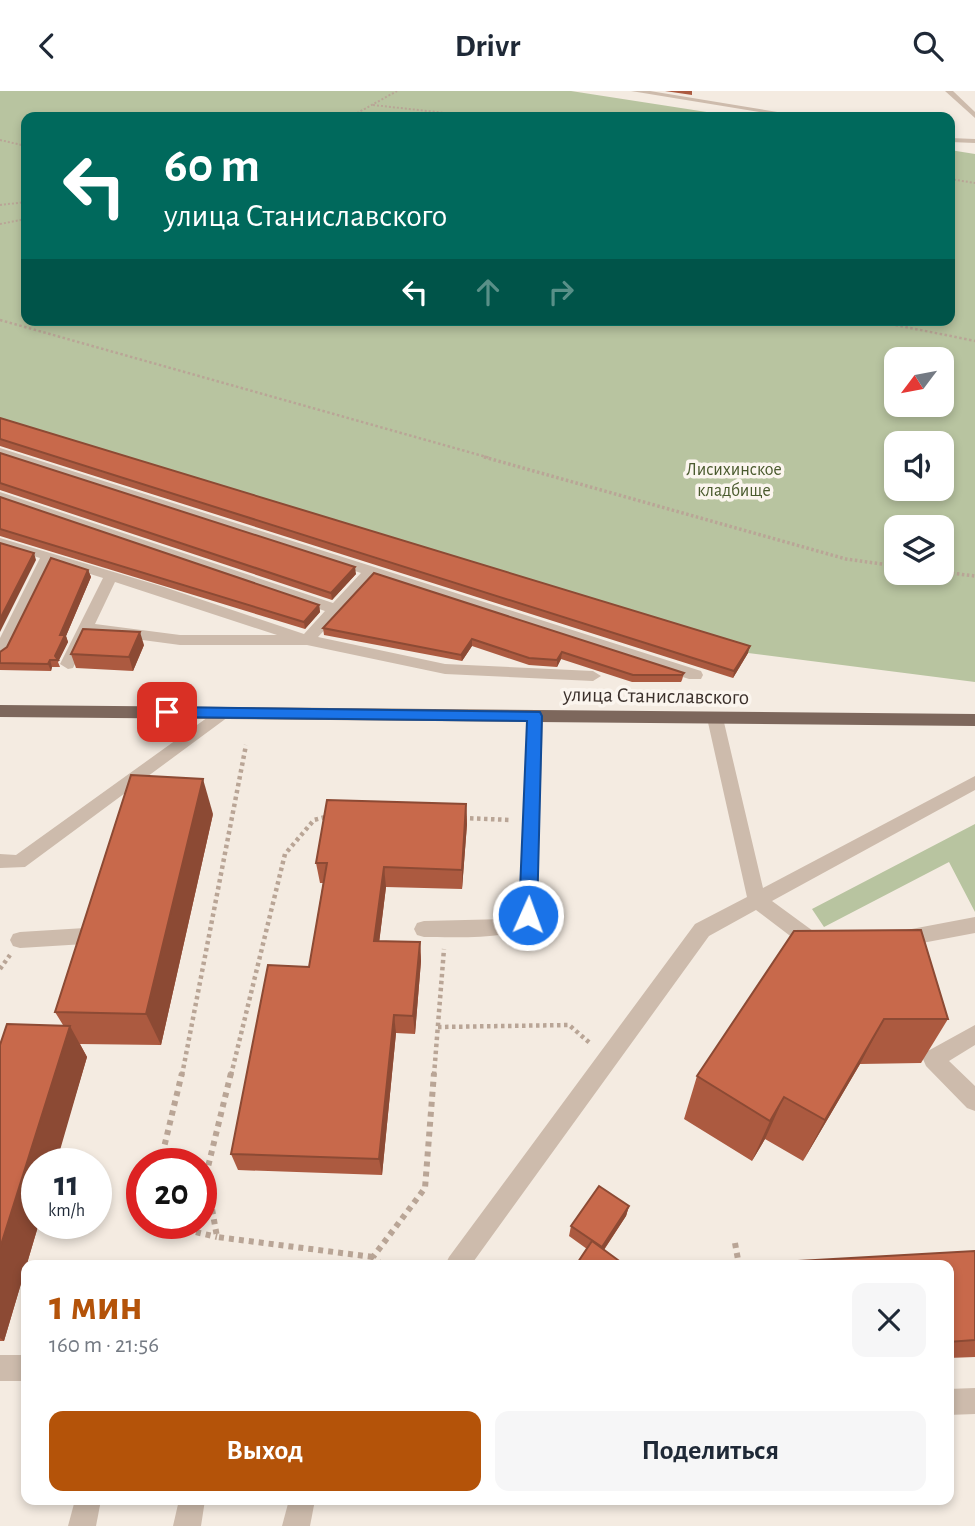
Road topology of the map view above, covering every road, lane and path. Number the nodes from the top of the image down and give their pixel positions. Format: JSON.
{"nodes":[{"id":1,"x":397,"y":91,"type":"edge"},
{"id":2,"x":635,"y":91,"type":"edge"},
{"id":3,"x":949,"y":91,"type":"edge"},
{"id":4,"x":373,"y":105,"type":"junction"},
{"id":5,"x":360,"y":112,"type":"edge"},
{"id":6,"x":437,"y":112,"type":"edge"},
{"id":7,"x":772,"y":112,"type":"edge"},
{"id":8,"x":975,"y":116,"type":"edge"},
{"id":9,"x":955,"y":139,"type":"edge"},
{"id":10,"x":0,"y":140,"type":"edge"},
{"id":11,"x":975,"y":141,"type":"edge"},
{"id":12,"x":21,"y":145,"type":"edge"},
{"id":13,"x":955,"y":180,"type":"edge"},
{"id":14,"x":975,"y":183,"type":"edge"},
{"id":15,"x":21,"y":203,"type":"edge"},
{"id":16,"x":0,"y":205,"type":"edge"},
{"id":17,"x":21,"y":220,"type":"edge"},
{"id":18,"x":0,"y":223,"type":"edge"},
{"id":19,"x":0,"y":320,"type":"edge"},
{"id":20,"x":21,"y":326,"type":"edge"},
{"id":21,"x":21,"y":326,"type":"edge"},
{"id":22,"x":901,"y":326,"type":"edge"},
{"id":23,"x":975,"y":341,"type":"edge"},
{"id":24,"x":0,"y":452,"type":"edge"},
{"id":25,"x":0,"y":496,"type":"edge"},
{"id":26,"x":0,"y":542,"type":"edge"},
{"id":27,"x":47,"y":558,"type":"junction"},
{"id":28,"x":884,"y":564,"type":"edge"},
{"id":29,"x":371,"y":571,"type":"junction"},
{"id":30,"x":954,"y":573,"type":"edge"},
{"id":31,"x":111,"y":576,"type":"junction"},
{"id":32,"x":975,"y":576,"type":"edge"},
{"id":33,"x":334,"y":609,"type":"junction"},
{"id":34,"x":86,"y":628,"type":"junction"},
{"id":35,"x":307,"y":640,"type":"junction"},
{"id":36,"x":0,"y":653,"type":"edge"},
{"id":37,"x":68,"y":664,"type":"dead end"},
{"id":38,"x":695,"y":675,"type":"dead end"},
{"id":39,"x":593,"y":676,"type":"dead end"},
{"id":40,"x":0,"y":711,"type":"edge"},
{"id":41,"x":222,"y":713,"type":"junction"},
{"id":42,"x":535,"y":716,"type":"junction"},
{"id":43,"x":715,"y":717,"type":"junction"},
{"id":44,"x":975,"y":720,"type":"edge"},
{"id":45,"x":246,"y":745,"type":"dead end"},
{"id":46,"x":138,"y":775,"type":"junction"},
{"id":47,"x":975,"y":782,"type":"edge"},
{"id":48,"x":130,"y":800,"type":"edge"},
{"id":49,"x":339,"y":813,"type":"edge"},
{"id":50,"x":450,"y":817,"type":"edge"},
{"id":51,"x":533,"y":821,"type":"junction"},
{"id":52,"x":0,"y":861,"type":"edge"},
{"id":53,"x":757,"y":900,"type":"junction"},
{"id":54,"x":975,"y":925,"type":"edge"},
{"id":55,"x":424,"y":929,"type":"dead end"},
{"id":56,"x":446,"y":929,"type":"junction"},
{"id":57,"x":85,"y":936,"type":"edge"},
{"id":58,"x":20,"y":940,"type":"dead end"},
{"id":59,"x":882,"y":943,"type":"edge"},
{"id":60,"x":829,"y":953,"type":"edge"},
{"id":61,"x":438,"y":1027,"type":"junction"},
{"id":62,"x":975,"y":1034,"type":"edge"},
{"id":63,"x":608,"y":1058,"type":"junction"},
{"id":64,"x":975,"y":1101,"type":"edge"},
{"id":65,"x":164,"y":1148,"type":"edge"},
{"id":66,"x":213,"y":1148,"type":"edge"},
{"id":67,"x":217,"y":1237,"type":"edge"},
{"id":68,"x":735,"y":1243,"type":"dead end"},
{"id":69,"x":373,"y":1257,"type":"junction"},
{"id":70,"x":376,"y":1260,"type":"edge"},
{"id":71,"x":461,"y":1260,"type":"edge"},
{"id":72,"x":738,"y":1260,"type":"edge"},
{"id":73,"x":0,"y":1368,"type":"edge"},
{"id":74,"x":21,"y":1368,"type":"edge"},
{"id":75,"x":975,"y":1401,"type":"edge"},
{"id":76,"x":954,"y":1402,"type":"edge"},
{"id":77,"x":87,"y":1505,"type":"edge"},
{"id":78,"x":191,"y":1505,"type":"edge"},
{"id":79,"x":301,"y":1505,"type":"edge"},
{"id":80,"x":82,"y":1526,"type":"edge"},
{"id":81,"x":187,"y":1526,"type":"edge"},
{"id":82,"x":296,"y":1526,"type":"edge"}],
"edges":[{"from":1,"to":4,"type":"path"},
{"from":2,"to":7,"type":"street"},
{"from":3,"to":8,"type":"street"},
{"from":4,"to":5,"type":"path"},
{"from":4,"to":6,"type":"path"},
{"from":9,"to":11,"type":"street"},
{"from":10,"to":12,"type":"path"},
{"from":13,"to":14,"type":"path"},
{"from":15,"to":16,"type":"path"},
{"from":17,"to":18,"type":"path"},
{"from":19,"to":20,"type":"path"},
{"from":21,"to":28,"type":"path"},
{"from":22,"to":23,"type":"path"},
{"from":24,"to":29,"type":"street"},
{"from":25,"to":33,"type":"street"},
{"from":26,"to":27,"type":"street"},
{"from":27,"to":31,"type":"street"},
{"from":27,"to":36,"type":"street"},
{"from":29,"to":33,"type":"street"},
{"from":29,"to":38,"type":"street"},
{"from":30,"to":32,"type":"path"},
{"from":31,"to":34,"type":"street"},
{"from":31,"to":35,"type":"street"},
{"from":33,"to":35,"type":"street"},
{"from":34,"to":35,"type":"street"},
{"from":34,"to":37,"type":"street"},
{"from":35,"to":39,"type":"street"},
{"from":40,"to":41,"type":"main road","name":"улица Станиславского"},
{"from":41,"to":42,"type":"main road","name":"улица Станиславского"},
{"from":41,"to":46,"type":"street"},
{"from":42,"to":43,"type":"main road","name":"улица Станиславского"},
{"from":42,"to":51,"type":"street"},
{"from":43,"to":44,"type":"main road","name":"улица Станиславского"},
{"from":43,"to":53,"type":"street"},
{"from":45,"to":65,"type":"path"},
{"from":46,"to":48,"type":"street"},
{"from":46,"to":52,"type":"street"},
{"from":47,"to":53,"type":"street"},
{"from":49,"to":66,"type":"path"},
{"from":50,"to":51,"type":"path"},
{"from":51,"to":56,"type":"street"},
{"from":53,"to":60,"type":"street"},
{"from":53,"to":63,"type":"street"},
{"from":54,"to":59,"type":"street"},
{"from":55,"to":56,"type":"street"},
{"from":56,"to":61,"type":"path"},
{"from":57,"to":58,"type":"street"},
{"from":61,"to":63,"type":"path"},
{"from":61,"to":69,"type":"path"},
{"from":62,"to":64,"type":"street"},
{"from":63,"to":71,"type":"street"},
{"from":67,"to":69,"type":"path"},
{"from":68,"to":72,"type":"path"},
{"from":69,"to":70,"type":"path"},
{"from":73,"to":74,"type":"street"},
{"from":75,"to":76,"type":"street"},
{"from":77,"to":80,"type":"street"},
{"from":78,"to":81,"type":"street"},
{"from":79,"to":82,"type":"street"}]}
